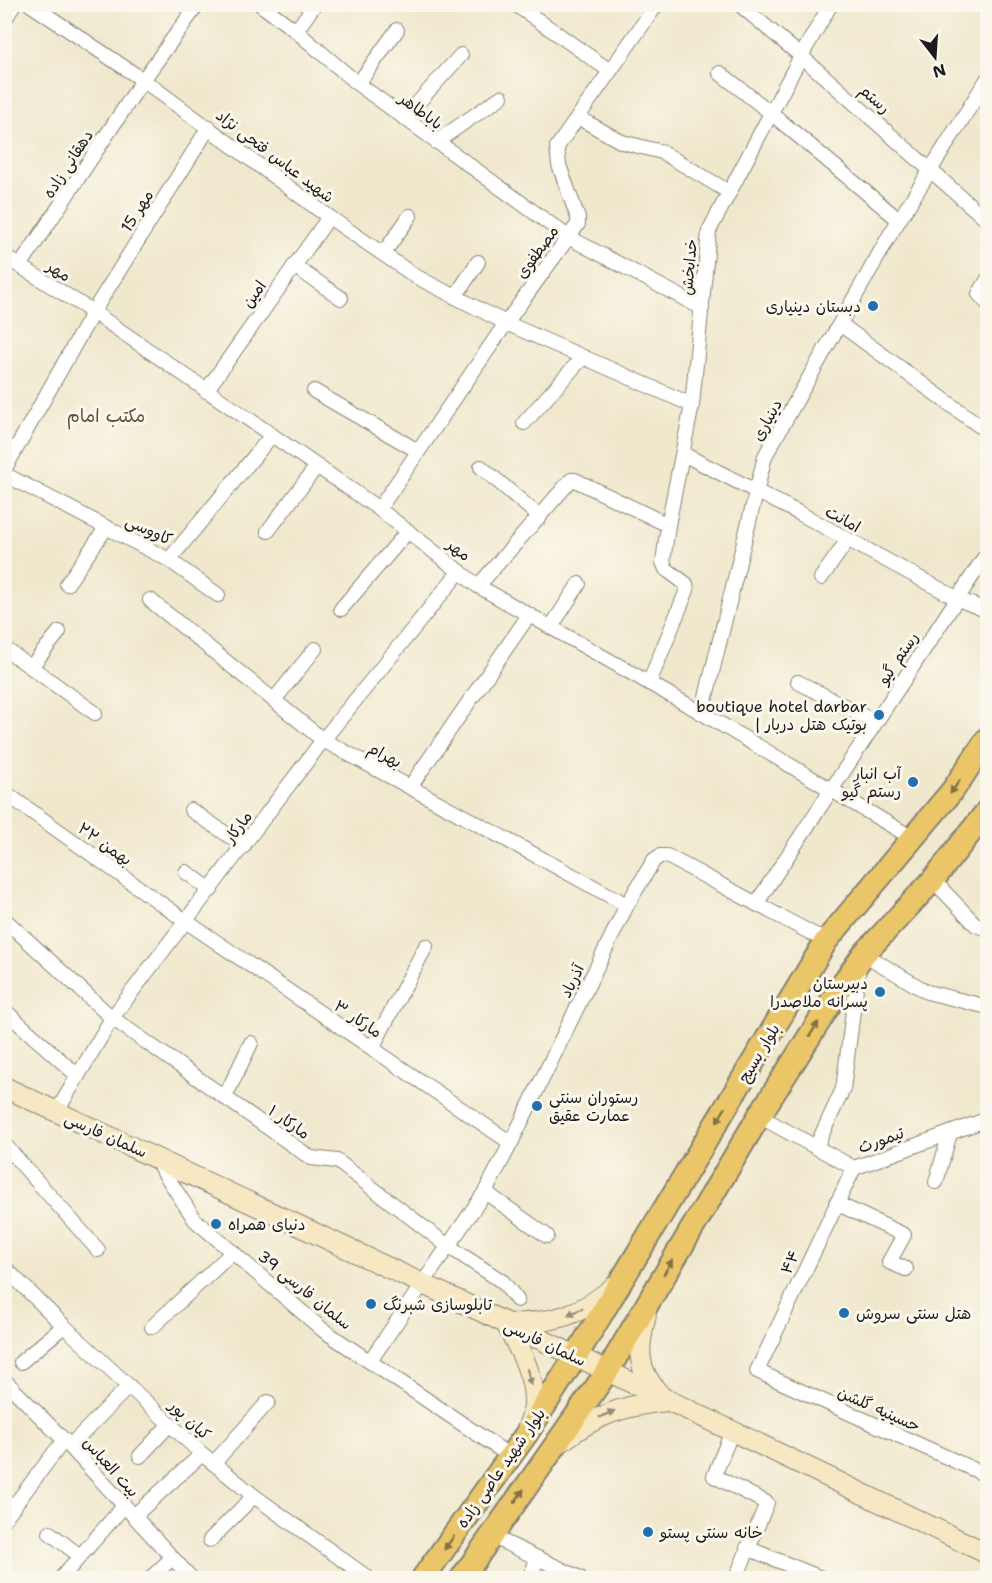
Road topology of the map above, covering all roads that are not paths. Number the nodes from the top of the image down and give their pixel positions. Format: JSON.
{"nodes":[{"id":1,"x":14,"y":4,"type":"edge"},
{"id":2,"x":30,"y":4,"type":"edge"},
{"id":3,"x":198,"y":4,"type":"edge"},
{"id":4,"x":260,"y":4,"type":"edge"},
{"id":5,"x":315,"y":4,"type":"edge"},
{"id":6,"x":515,"y":4,"type":"edge"},
{"id":7,"x":657,"y":4,"type":"edge"},
{"id":8,"x":831,"y":4,"type":"edge"},
{"id":9,"x":745,"y":7,"type":"edge"},
{"id":10,"x":4,"y":21,"type":"edge"},
{"id":11,"x":397,"y":30,"type":"dead end"},
{"id":12,"x":296,"y":31,"type":"junction"},
{"id":13,"x":461,"y":55,"type":"dead end"},
{"id":14,"x":801,"y":56,"type":"junction"},
{"id":15,"x":610,"y":71,"type":"junction"},
{"id":16,"x":720,"y":73,"type":"dead end"},
{"id":17,"x":987,"y":78,"type":"edge"},
{"id":18,"x":143,"y":80,"type":"junction"},
{"id":19,"x":358,"y":84,"type":"junction"},
{"id":20,"x":501,"y":97,"type":"dead end"},
{"id":21,"x":771,"y":113,"type":"junction"},
{"id":22,"x":404,"y":118,"type":"junction"},
{"id":23,"x":579,"y":118,"type":"junction"},
{"id":24,"x":209,"y":127,"type":"junction"},
{"id":25,"x":436,"y":142,"type":"junction"},
{"id":26,"x":930,"y":170,"type":"junction"},
{"id":27,"x":729,"y":192,"type":"junction"},
{"id":28,"x":410,"y":216,"type":"dead end"},
{"id":29,"x":329,"y":217,"type":"junction"},
{"id":30,"x":899,"y":220,"type":"junction"},
{"id":31,"x":987,"y":221,"type":"edge"},
{"id":32,"x":568,"y":237,"type":"junction"},
{"id":33,"x":383,"y":255,"type":"junction"},
{"id":34,"x":4,"y":256,"type":"edge"},
{"id":35,"x":478,"y":262,"type":"dead end"},
{"id":36,"x":20,"y":266,"type":"junction"},
{"id":37,"x":294,"y":266,"type":"junction"},
{"id":38,"x":987,"y":279,"type":"edge"},
{"id":39,"x":455,"y":297,"type":"junction"},
{"id":40,"x":341,"y":298,"type":"dead end"},
{"id":41,"x":983,"y":299,"type":"edge"},
{"id":42,"x":702,"y":308,"type":"junction"},
{"id":43,"x":93,"y":312,"type":"junction"},
{"id":44,"x":506,"y":323,"type":"junction"},
{"id":45,"x":840,"y":324,"type":"junction"},
{"id":46,"x":583,"y":357,"type":"junction"},
{"id":47,"x":206,"y":391,"type":"junction"},
{"id":48,"x":314,"y":391,"type":"dead end"},
{"id":49,"x":692,"y":405,"type":"junction"},
{"id":50,"x":524,"y":423,"type":"dead end"},
{"id":51,"x":987,"y":432,"type":"edge"},
{"id":52,"x":272,"y":435,"type":"junction"},
{"id":53,"x":418,"y":451,"type":"junction"},
{"id":54,"x":683,"y":454,"type":"junction"},
{"id":55,"x":317,"y":466,"type":"junction"},
{"id":56,"x":481,"y":467,"type":"dead end"},
{"id":57,"x":4,"y":472,"type":"edge"},
{"id":58,"x":755,"y":491,"type":"junction"},
{"id":59,"x":379,"y":509,"type":"junction"},
{"id":60,"x":540,"y":517,"type":"junction"},
{"id":61,"x":668,"y":525,"type":"junction"},
{"id":62,"x":106,"y":528,"type":"junction"},
{"id":63,"x":268,"y":531,"type":"dead end"},
{"id":64,"x":408,"y":531,"type":"junction"},
{"id":65,"x":847,"y":541,"type":"junction"},
{"id":66,"x":987,"y":552,"type":"edge"},
{"id":67,"x":169,"y":560,"type":"junction"},
{"id":68,"x":460,"y":571,"type":"junction"},
{"id":69,"x":821,"y":578,"type":"dead end"},
{"id":70,"x":67,"y":584,"type":"dead end"},
{"id":71,"x":579,"y":584,"type":"dead end"},
{"id":72,"x":478,"y":586,"type":"junction"},
{"id":73,"x":218,"y":595,"type":"dead end"},
{"id":74,"x":958,"y":599,"type":"junction"},
{"id":75,"x":150,"y":600,"type":"dead end"},
{"id":76,"x":341,"y":609,"type":"dead end"},
{"id":77,"x":987,"y":611,"type":"edge"},
{"id":78,"x":529,"y":615,"type":"junction"},
{"id":79,"x":551,"y":627,"type":"junction"},
{"id":80,"x":59,"y":632,"type":"dead end"},
{"id":81,"x":4,"y":648,"type":"edge"},
{"id":82,"x":315,"y":649,"type":"dead end"},
{"id":83,"x":32,"y":667,"type":"junction"},
{"id":84,"x":798,"y":682,"type":"dead end"},
{"id":85,"x":649,"y":683,"type":"junction"},
{"id":86,"x":274,"y":700,"type":"junction"},
{"id":87,"x":95,"y":713,"type":"dead end"},
{"id":88,"x":702,"y":713,"type":"junction"},
{"id":89,"x":875,"y":722,"type":"junction"},
{"id":90,"x":987,"y":738,"type":"edge"},
{"id":91,"x":323,"y":740,"type":"junction"},
{"id":92,"x":410,"y":787,"type":"junction"},
{"id":93,"x":830,"y":790,"type":"junction"},
{"id":94,"x":4,"y":792,"type":"edge"},
{"id":95,"x":191,"y":810,"type":"dead end"},
{"id":96,"x":987,"y":810,"type":"edge"},
{"id":97,"x":914,"y":839,"type":"junction"},
{"id":98,"x":244,"y":846,"type":"junction"},
{"id":99,"x":186,"y":872,"type":"dead end"},
{"id":100,"x":933,"y":880,"type":"junction"},
{"id":101,"x":211,"y":890,"type":"junction"},
{"id":102,"x":756,"y":904,"type":"junction"},
{"id":103,"x":627,"y":905,"type":"junction"},
{"id":104,"x":4,"y":919,"type":"edge"},
{"id":105,"x":187,"y":922,"type":"junction"},
{"id":106,"x":987,"y":928,"type":"edge"},
{"id":107,"x":826,"y":941,"type":"junction"},
{"id":108,"x":426,"y":945,"type":"dead end"},
{"id":109,"x":862,"y":957,"type":"junction"},
{"id":110,"x":987,"y":1007,"type":"edge"},
{"id":111,"x":4,"y":1011,"type":"edge"},
{"id":112,"x":112,"y":1018,"type":"junction"},
{"id":113,"x":765,"y":1042,"type":"junction"},
{"id":114,"x":251,"y":1043,"type":"dead end"},
{"id":115,"x":372,"y":1048,"type":"junction"},
{"id":116,"x":796,"y":1058,"type":"junction"},
{"id":117,"x":78,"y":1076,"type":"junction"},
{"id":118,"x":740,"y":1084,"type":"junction"},
{"id":119,"x":4,"y":1087,"type":"edge"},
{"id":120,"x":225,"y":1097,"type":"junction"},
{"id":121,"x":763,"y":1111,"type":"junction"},
{"id":122,"x":56,"y":1113,"type":"junction"},
{"id":123,"x":987,"y":1119,"type":"edge"},
{"id":124,"x":950,"y":1132,"type":"junction"},
{"id":125,"x":511,"y":1143,"type":"junction"},
{"id":126,"x":4,"y":1144,"type":"edge"},
{"id":127,"x":816,"y":1147,"type":"junction"},
{"id":128,"x":155,"y":1158,"type":"junction"},
{"id":129,"x":854,"y":1168,"type":"junction"},
{"id":130,"x":936,"y":1182,"type":"dead end"},
{"id":131,"x":485,"y":1192,"type":"junction"},
{"id":132,"x":836,"y":1203,"type":"junction"},
{"id":133,"x":547,"y":1236,"type":"dead end"},
{"id":134,"x":448,"y":1246,"type":"junction"},
{"id":135,"x":98,"y":1250,"type":"dead end"},
{"id":136,"x":233,"y":1252,"type":"junction"},
{"id":137,"x":4,"y":1267,"type":"edge"},
{"id":138,"x":906,"y":1269,"type":"dead end"},
{"id":139,"x":622,"y":1279,"type":"junction"},
{"id":140,"x":422,"y":1285,"type":"junction"},
{"id":141,"x":650,"y":1299,"type":"junction"},
{"id":142,"x":517,"y":1300,"type":"dead end"},
{"id":143,"x":506,"y":1324,"type":"junction"},
{"id":144,"x":64,"y":1326,"type":"junction"},
{"id":145,"x":152,"y":1327,"type":"dead end"},
{"id":146,"x":576,"y":1356,"type":"junction"},
{"id":147,"x":370,"y":1361,"type":"junction"},
{"id":148,"x":21,"y":1362,"type":"dead end"},
{"id":149,"x":757,"y":1371,"type":"joint"},
{"id":150,"x":606,"y":1372,"type":"junction"},
{"id":151,"x":6,"y":1383,"type":"edge"},
{"id":152,"x":129,"y":1386,"type":"junction"},
{"id":153,"x":667,"y":1401,"type":"junction"},
{"id":154,"x":268,"y":1402,"type":"dead end"},
{"id":155,"x":170,"y":1424,"type":"junction"},
{"id":156,"x":732,"y":1431,"type":"junction"},
{"id":157,"x":526,"y":1432,"type":"junction"},
{"id":158,"x":67,"y":1443,"type":"junction"},
{"id":159,"x":558,"y":1444,"type":"junction"},
{"id":160,"x":202,"y":1454,"type":"junction"},
{"id":161,"x":140,"y":1456,"type":"dead end"},
{"id":162,"x":510,"y":1456,"type":"junction"},
{"id":163,"x":214,"y":1463,"type":"junction"},
{"id":164,"x":986,"y":1472,"type":"edge"},
{"id":165,"x":254,"y":1496,"type":"junction"},
{"id":166,"x":7,"y":1511,"type":"edge"},
{"id":167,"x":129,"y":1511,"type":"junction"},
{"id":168,"x":50,"y":1533,"type":"dead end"},
{"id":169,"x":491,"y":1536,"type":"junction"},
{"id":170,"x":210,"y":1540,"type":"dead end"},
{"id":171,"x":747,"y":1548,"type":"junction"},
{"id":172,"x":987,"y":1554,"type":"edge"},
{"id":173,"x":80,"y":1556,"type":"junction"},
{"id":174,"x":172,"y":1558,"type":"junction"},
{"id":175,"x":538,"y":1558,"type":"junction"},
{"id":176,"x":61,"y":1578,"type":"edge"},
{"id":177,"x":151,"y":1578,"type":"edge"},
{"id":178,"x":191,"y":1578,"type":"edge"},
{"id":179,"x":368,"y":1578,"type":"edge"},
{"id":180,"x":423,"y":1578,"type":"edge"},
{"id":181,"x":462,"y":1578,"type":"edge"},
{"id":182,"x":529,"y":1578,"type":"edge"},
{"id":183,"x":580,"y":1578,"type":"edge"},
{"id":184,"x":736,"y":1578,"type":"edge"},
{"id":185,"x":820,"y":1578,"type":"edge"}],
"edges":[{"from":1,"to":10,"type":"street"},
{"from":2,"to":18,"type":"street","name":"شهید عباس فتحی نژاد"},
{"from":3,"to":18,"type":"street","name":"دهقانی زاده"},
{"from":4,"to":12,"type":"street","name":"باباطاهر"},
{"from":5,"to":12,"type":"street"},
{"from":6,"to":15,"type":"street"},
{"from":7,"to":15,"type":"street","name":"مصطفوی"},
{"from":8,"to":14,"type":"street","name":"خدابخش"},
{"from":9,"to":14,"type":"street","name":"رستم"},
{"from":11,"to":19,"type":"street"},
{"from":12,"to":19,"type":"street","name":"باباطاهر"},
{"from":13,"to":22,"type":"street"},
{"from":14,"to":21,"type":"street","name":"خدابخش"},
{"from":14,"to":26,"type":"street","name":"رستم"},
{"from":15,"to":23,"type":"street","name":"مصطفوی"},
{"from":16,"to":21,"type":"street"},
{"from":17,"to":26,"type":"street","name":"دینیاری"},
{"from":18,"to":24,"type":"street","name":"شهید عباس فتحی نژاد"},
{"from":18,"to":36,"type":"street","name":"دهقانی زاده"},
{"from":19,"to":22,"type":"street","name":"باباطاهر"},
{"from":20,"to":25,"type":"street"},
{"from":21,"to":27,"type":"street","name":"خدابخش"},
{"from":21,"to":30,"type":"street"},
{"from":22,"to":25,"type":"street","name":"باباطاهر"},
{"from":23,"to":27,"type":"street"},
{"from":23,"to":32,"type":"street","name":"مصطفوی"},
{"from":24,"to":29,"type":"street","name":"شهید عباس فتحی نژاد"},
{"from":24,"to":43,"type":"street","name":"مهر 15"},
{"from":25,"to":32,"type":"street","name":"باباطاهر"},
{"from":26,"to":30,"type":"street","name":"دینیاری"},
{"from":26,"to":31,"type":"street","name":"رستم"},
{"from":27,"to":42,"type":"street","name":"خدابخش"},
{"from":28,"to":33,"type":"street"},
{"from":29,"to":33,"type":"street","name":"شهید عباس فتحی نژاد"},
{"from":29,"to":37,"type":"street","name":"امین"},
{"from":30,"to":45,"type":"street","name":"دینیاری"},
{"from":32,"to":42,"type":"street","name":"باباطاهر"},
{"from":32,"to":44,"type":"street","name":"مصطفوی"},
{"from":33,"to":39,"type":"street","name":"شهید عباس فتحی نژاد"},
{"from":34,"to":36,"type":"street","name":"مهر"},
{"from":35,"to":39,"type":"street"},
{"from":36,"to":43,"type":"street","name":"مهر"},
{"from":37,"to":40,"type":"street"},
{"from":37,"to":47,"type":"street","name":"امین"},
{"from":38,"to":41,"type":"street"},
{"from":39,"to":44,"type":"street","name":"شهید عباس فتحی نژاد"},
{"from":42,"to":49,"type":"street","name":"خدابخش"},
{"from":43,"to":47,"type":"street","name":"مهر"},
{"from":43,"to":57,"type":"street","name":"مهر 15"},
{"from":44,"to":46,"type":"street","name":"شهید عباس فتحی نژاد"},
{"from":44,"to":53,"type":"street","name":"مصطفوی"},
{"from":45,"to":51,"type":"street"},
{"from":45,"to":58,"type":"street","name":"دینیاری"},
{"from":46,"to":49,"type":"street","name":"شهید عباس فتحی نژاد"},
{"from":46,"to":50,"type":"street"},
{"from":47,"to":52,"type":"street","name":"مهر"},
{"from":48,"to":53,"type":"street"},
{"from":49,"to":54,"type":"street","name":"خدابخش"},
{"from":52,"to":55,"type":"street","name":"مهر"},
{"from":52,"to":67,"type":"street","name":"کاووسی"},
{"from":53,"to":59,"type":"street","name":"مصطفوی"},
{"from":54,"to":58,"type":"street","name":"امانت"},
{"from":54,"to":61,"type":"street","name":"خدابخش"},
{"from":55,"to":59,"type":"street","name":"مهر"},
{"from":55,"to":63,"type":"street"},
{"from":56,"to":60,"type":"street"},
{"from":57,"to":62,"type":"street","name":"کاووسی"},
{"from":58,"to":65,"type":"street","name":"امانت"},
{"from":58,"to":88,"type":"street","name":"دینیاری"},
{"from":59,"to":64,"type":"street","name":"مهر"},
{"from":60,"to":61,"type":"street"},
{"from":60,"to":72,"type":"street"},
{"from":61,"to":85,"type":"street","name":"خدابخش"},
{"from":62,"to":67,"type":"street","name":"کاووسی"},
{"from":62,"to":70,"type":"street"},
{"from":64,"to":68,"type":"street","name":"مهر"},
{"from":64,"to":76,"type":"street"},
{"from":65,"to":69,"type":"street"},
{"from":65,"to":74,"type":"street","name":"امانت"},
{"from":66,"to":74,"type":"street","name":"رستم گیو"},
{"from":67,"to":73,"type":"street"},
{"from":68,"to":72,"type":"street","name":"مهر"},
{"from":68,"to":91,"type":"street","name":"مارکار"},
{"from":71,"to":79,"type":"street"},
{"from":72,"to":78,"type":"street","name":"مهر"},
{"from":74,"to":77,"type":"street","name":"امانت"},
{"from":74,"to":89,"type":"street","name":"رستم گیو"},
{"from":75,"to":86,"type":"street","name":"بهرام"},
{"from":78,"to":79,"type":"street","name":"مهر"},
{"from":78,"to":92,"type":"street"},
{"from":79,"to":85,"type":"street","name":"مهر"},
{"from":80,"to":83,"type":"street"},
{"from":81,"to":83,"type":"street"},
{"from":82,"to":86,"type":"street"},
{"from":83,"to":87,"type":"street"},
{"from":84,"to":89,"type":"street"},
{"from":85,"to":88,"type":"street","name":"مهر"},
{"from":86,"to":91,"type":"street","name":"بهرام"},
{"from":88,"to":93,"type":"street","name":"مهر"},
{"from":89,"to":93,"type":"street","name":"رستم گیو"},
{"from":90,"to":97,"type":"main road","name":"بلوار بسیج","one_way":true},
{"from":91,"to":92,"type":"street","name":"بهرام"},
{"from":91,"to":98,"type":"street","name":"مارکار"},
{"from":92,"to":103,"type":"street","name":"بهرام"},
{"from":93,"to":97,"type":"street","name":"مهر"},
{"from":93,"to":102,"type":"street","name":"رستم گیو"},
{"from":94,"to":105,"type":"street","name":"۲۲ بهمن"},
{"from":95,"to":98,"type":"street"},
{"from":96,"to":100,"type":"main road","name":"بلوار بسیج"},
{"from":97,"to":107,"type":"main road","name":"بلوار بسیج"},
{"from":98,"to":101,"type":"street","name":"مارکار"},
{"from":99,"to":101,"type":"street"},
{"from":100,"to":106,"type":"street"},
{"from":100,"to":109,"type":"main road","name":"بلوار بسیج"},
{"from":101,"to":105,"type":"street","name":"مارکار"},
{"from":102,"to":103,"type":"street","name":"آذرباد"},
{"from":102,"to":107,"type":"street","name":"آذرباد"},
{"from":103,"to":125,"type":"street","name":"آذرباد"},
{"from":104,"to":112,"type":"street","name":"مارکار ۱"},
{"from":105,"to":112,"type":"street","name":"مارکار"},
{"from":105,"to":115,"type":"street","name":"مارکار ۳"},
{"from":107,"to":113,"type":"main road","name":"بلوار بسیج"},
{"from":108,"to":115,"type":"street"},
{"from":109,"to":110,"type":"street"},
{"from":116,"to":109,"type":"main road","name":"بلوار بسیج","one_way":true},
{"from":109,"to":127,"type":"street"},
{"from":111,"to":117,"type":"street"},
{"from":112,"to":117,"type":"street","name":"مارکار"},
{"from":112,"to":120,"type":"street","name":"مارکار ۱"},
{"from":113,"to":116,"type":"main road"},
{"from":113,"to":118,"type":"main road","name":"بلوار بسیج"},
{"from":114,"to":120,"type":"street"},
{"from":115,"to":125,"type":"street","name":"مارکار ۳"},
{"from":116,"to":121,"type":"main road","name":"بلوار بسیج"},
{"from":117,"to":122,"type":"street","name":"مارکار"},
{"from":118,"to":121,"type":"main road"},
{"from":118,"to":139,"type":"main road","name":"بلوار بسیج","one_way":true},
{"from":119,"to":122,"type":"main road","name":"سلمان فارسی"},
{"from":120,"to":134,"type":"street","name":"مارکار ۱"},
{"from":121,"to":127,"type":"street","name":"تیمورث"},
{"from":141,"to":121,"type":"main road","name":"بلوار بسیج","one_way":true},
{"from":122,"to":128,"type":"main road","name":"سلمان فارسی"},
{"from":123,"to":124,"type":"street","name":"تیمورث"},
{"from":124,"to":129,"type":"street","name":"تیمورث"},
{"from":124,"to":130,"type":"street"},
{"from":125,"to":131,"type":"street","name":"آذرباد"},
{"from":126,"to":135,"type":"street"},
{"from":127,"to":129,"type":"street","name":"تیمورث"},
{"from":128,"to":136,"type":"street","name":"سلمان فارسی 39"},
{"from":128,"to":140,"type":"main road","name":"سلمان فارسی"},
{"from":129,"to":132,"type":"street","name":"۴۴"},
{"from":131,"to":133,"type":"street"},
{"from":131,"to":134,"type":"street","name":"آذرباد"},
{"from":132,"to":138,"type":"street"},
{"from":132,"to":149,"type":"street","name":"۴۴"},
{"from":134,"to":140,"type":"street","name":"آذرباد"},
{"from":134,"to":142,"type":"street","name":"مارکار ۱"},
{"from":136,"to":145,"type":"street"},
{"from":136,"to":147,"type":"street","name":"سلمان فارسی 39"},
{"from":137,"to":144,"type":"street","name":"کیان پور"},
{"from":139,"to":143,"type":"main road","one_way":true},
{"from":139,"to":146,"type":"main road","name":"بلوار بسیج"},
{"from":140,"to":143,"type":"main road","name":"سلمان فارسی"},
{"from":140,"to":147,"type":"street","name":"آذرباد"},
{"from":141,"to":150,"type":"main road","name":"بلوار بسیج"},
{"from":141,"to":153,"type":"main road"},
{"from":143,"to":146,"type":"main road","name":"سلمان فارسی"},
{"from":143,"to":157,"type":"main road","one_way":true},
{"from":144,"to":148,"type":"street"},
{"from":144,"to":152,"type":"street","name":"کیان پور"},
{"from":146,"to":150,"type":"main road","name":"سلمان فارسی"},
{"from":146,"to":157,"type":"main road","name":"بلوار شهید عاصی زاده"},
{"from":147,"to":162,"type":"street","name":"سلمان فارسی 39"},
{"from":149,"to":164,"type":"street","name":"حسینیه گلشن"},
{"from":150,"to":153,"type":"main road","name":"سلمان فارسی"},
{"from":150,"to":159,"type":"main road","name":"بلوار شهید عاصی زاده"},
{"from":151,"to":158,"type":"street","name":"بیت العباس"},
{"from":152,"to":155,"type":"street","name":"کیان پور"},
{"from":152,"to":158,"type":"street"},
{"from":153,"to":156,"type":"main road","name":"سلمان فارسی"},
{"from":159,"to":153,"type":"main road","one_way":true},
{"from":154,"to":163,"type":"street"},
{"from":155,"to":160,"type":"street","name":"کیان پور"},
{"from":155,"to":161,"type":"street"},
{"from":156,"to":171,"type":"street"},
{"from":156,"to":172,"type":"main road","name":"سلمان فارسی"},
{"from":157,"to":162,"type":"main road","name":"بلوار شهید عاصی زاده"},
{"from":158,"to":166,"type":"street"},
{"from":158,"to":167,"type":"street","name":"بیت العباس"},
{"from":169,"to":159,"type":"main road","name":"بلوار شهید عاصی زاده","one_way":true},
{"from":160,"to":163,"type":"street","name":"کیان پور"},
{"from":160,"to":167,"type":"street"},
{"from":162,"to":180,"type":"main road","name":"بلوار شهید عاصی زاده","one_way":true},
{"from":163,"to":165,"type":"street","name":"کیان پور"},
{"from":165,"to":170,"type":"street"},
{"from":165,"to":179,"type":"street","name":"کیان پور"},
{"from":167,"to":173,"type":"street"},
{"from":167,"to":174,"type":"street","name":"بیت العباس"},
{"from":168,"to":173,"type":"street"},
{"from":169,"to":175,"type":"street"},
{"from":169,"to":181,"type":"main road","name":"بلوار شهید عاصی زاده"},
{"from":171,"to":184,"type":"street"},
{"from":171,"to":185,"type":"street"},
{"from":173,"to":176,"type":"street"},
{"from":174,"to":177,"type":"street"},
{"from":174,"to":178,"type":"street","name":"بیت العباس"},
{"from":175,"to":182,"type":"street"},
{"from":175,"to":183,"type":"street"}]}
